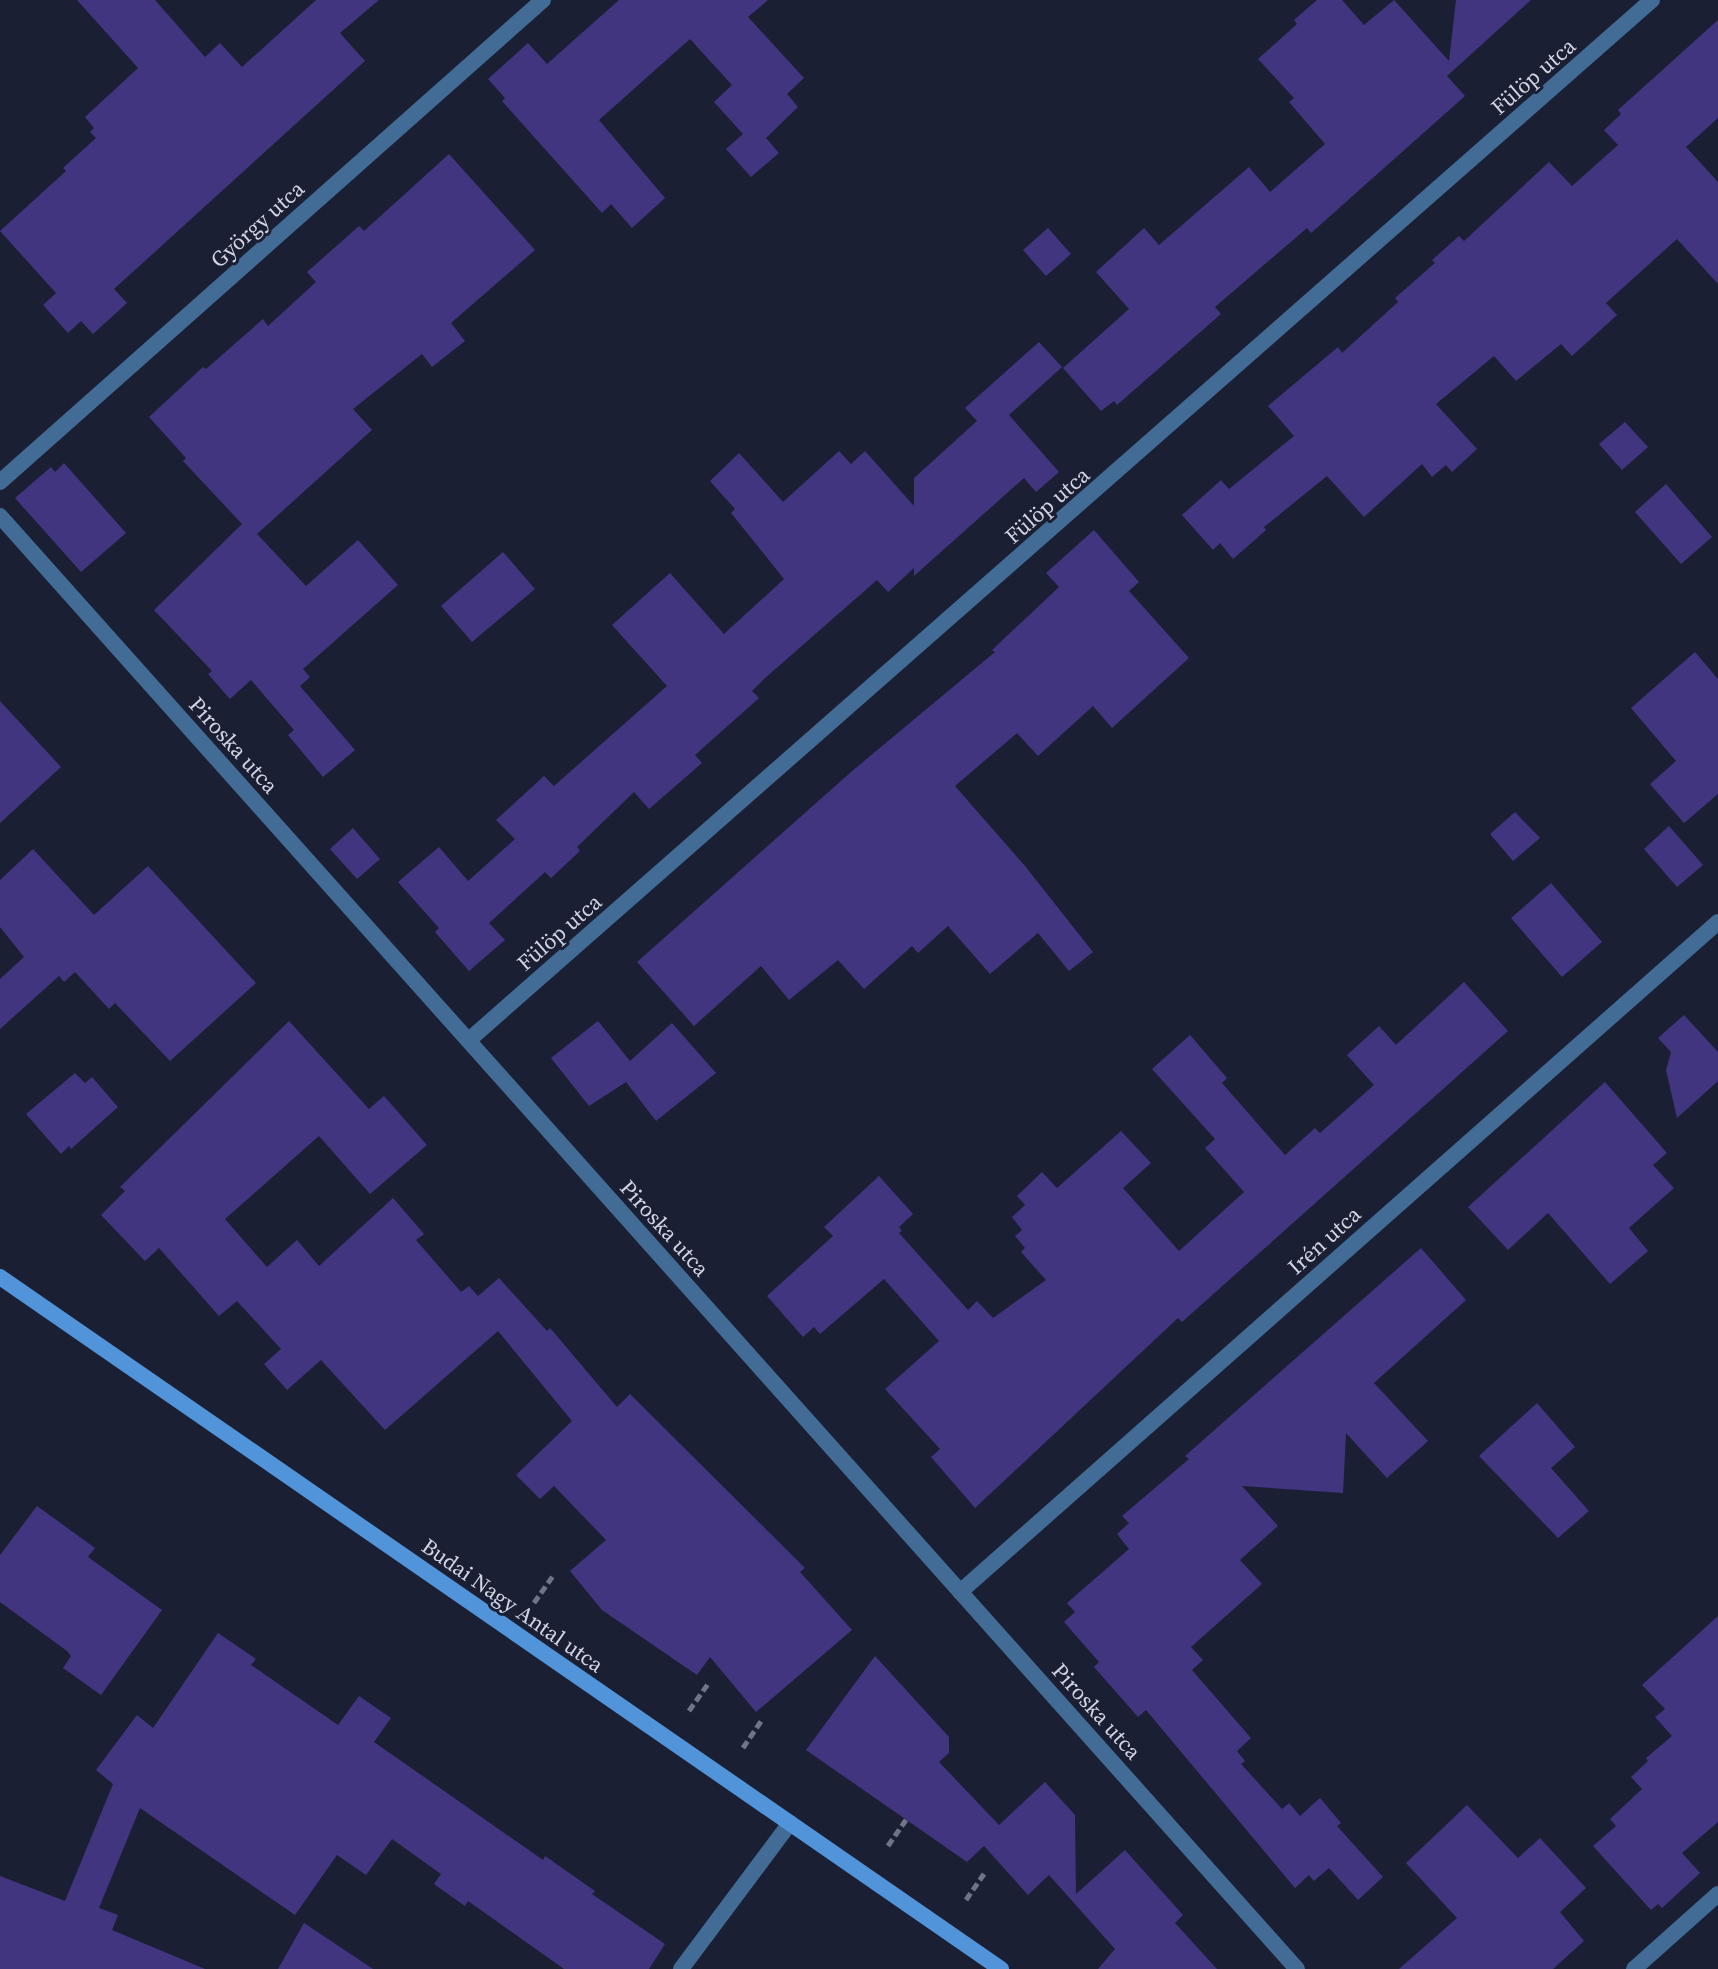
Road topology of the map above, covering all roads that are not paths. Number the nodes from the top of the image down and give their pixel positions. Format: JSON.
{"nodes":[{"id":1,"x":543,"y":0,"type":"edge"},
{"id":2,"x":1652,"y":0,"type":"edge"},
{"id":3,"x":0,"y":482,"type":"edge"},
{"id":4,"x":0,"y":516,"type":"edge"},
{"id":5,"x":1718,"y":922,"type":"edge"},
{"id":6,"x":469,"y":1040,"type":"junction"},
{"id":7,"x":0,"y":1277,"type":"edge"},
{"id":8,"x":960,"y":1592,"type":"junction"},
{"id":9,"x":790,"y":1823,"type":"junction"},
{"id":10,"x":1718,"y":1894,"type":"edge"},
{"id":11,"x":681,"y":1969,"type":"edge"},
{"id":12,"x":1001,"y":1969,"type":"edge"},
{"id":13,"x":1297,"y":1969,"type":"edge"},
{"id":14,"x":1634,"y":1969,"type":"edge"}],
"edges":[{"from":1,"to":3,"type":"street","name":"György utca"},
{"from":2,"to":6,"type":"street","name":"Fülöp utca"},
{"from":4,"to":6,"type":"street","name":"Piroska utca"},
{"from":5,"to":8,"type":"street","name":"Irén utca"},
{"from":6,"to":8,"type":"street","name":"Piroska utca"},
{"from":7,"to":9,"type":"street","name":"Budai Nagy Antal utca"},
{"from":8,"to":13,"type":"street","name":"Piroska utca"},
{"from":9,"to":11,"type":"street"},
{"from":9,"to":12,"type":"street","name":"Budai Nagy Antal utca"},
{"from":10,"to":14,"type":"street"}]}
